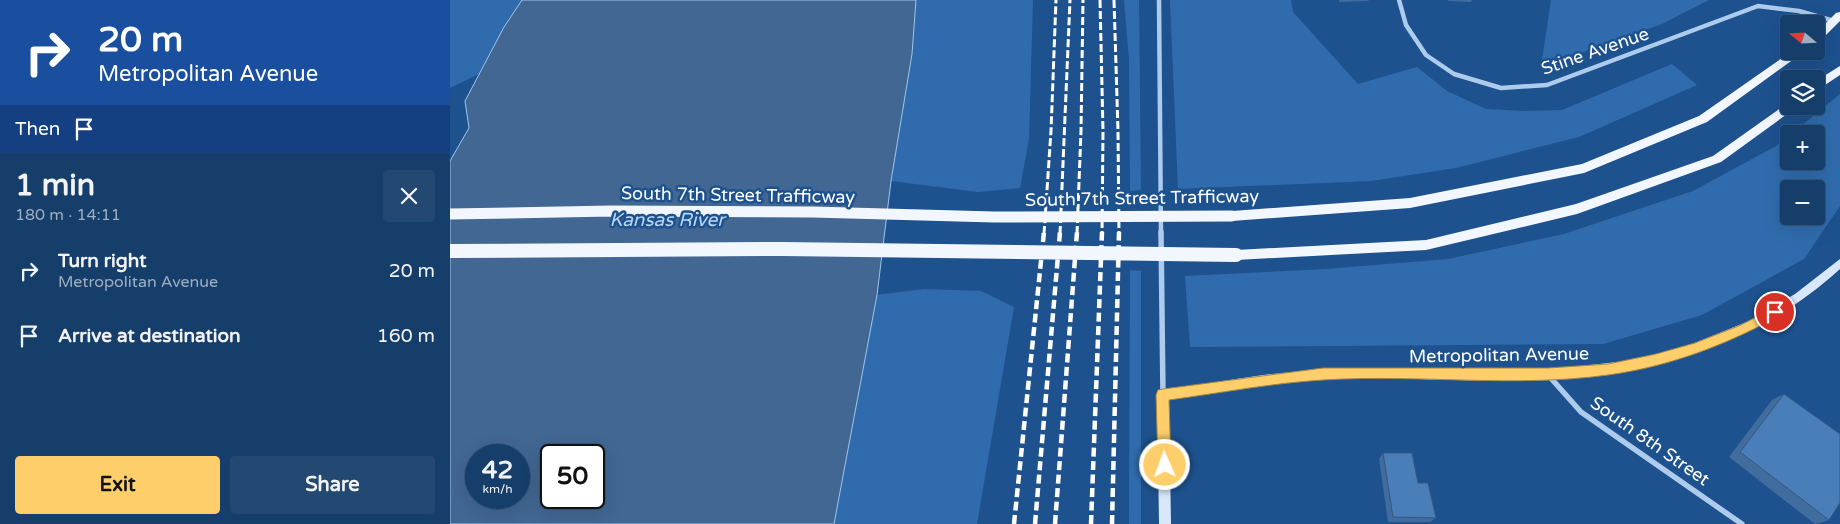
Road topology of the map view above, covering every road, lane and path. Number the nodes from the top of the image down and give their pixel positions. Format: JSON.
{"nodes":[{"id":1,"x":1159,"y":0,"type":"edge"},
{"id":2,"x":1399,"y":0,"type":"edge"},
{"id":3,"x":1838,"y":20,"type":"edge"},
{"id":4,"x":1825,"y":31,"type":"edge"},
{"id":5,"x":1787,"y":60,"type":"edge"},
{"id":6,"x":1840,"y":70,"type":"edge"},
{"id":7,"x":1825,"y":81,"type":"edge"},
{"id":8,"x":1780,"y":113,"type":"edge"},
{"id":9,"x":450,"y":214,"type":"edge"},
{"id":10,"x":450,"y":251,"type":"edge"},
{"id":11,"x":1840,"y":263,"type":"edge"},
{"id":12,"x":1548,"y":374,"type":"junction"},
{"id":13,"x":1163,"y":395,"type":"junction"},
{"id":14,"x":1165,"y":524,"type":"edge"},
{"id":15,"x":1742,"y":524,"type":"edge"}],
"edges":[{"from":1,"to":13,"type":"street"},
{"from":2,"to":3,"type":"street","name":"Stine Avenue"},
{"from":3,"to":4,"type":"main road"},
{"from":5,"to":9,"type":"main road","name":"South 7th Street Trafficway","bridge":true},
{"from":6,"to":7,"type":"main road"},
{"from":8,"to":10,"type":"main road","bridge":true},
{"from":11,"to":12,"type":"main road","name":"Metropolitan Avenue"},
{"from":12,"to":13,"type":"main road","name":"Metropolitan Avenue"},
{"from":12,"to":15,"type":"street","name":"South 8th Street"},
{"from":13,"to":14,"type":"main road"}]}
